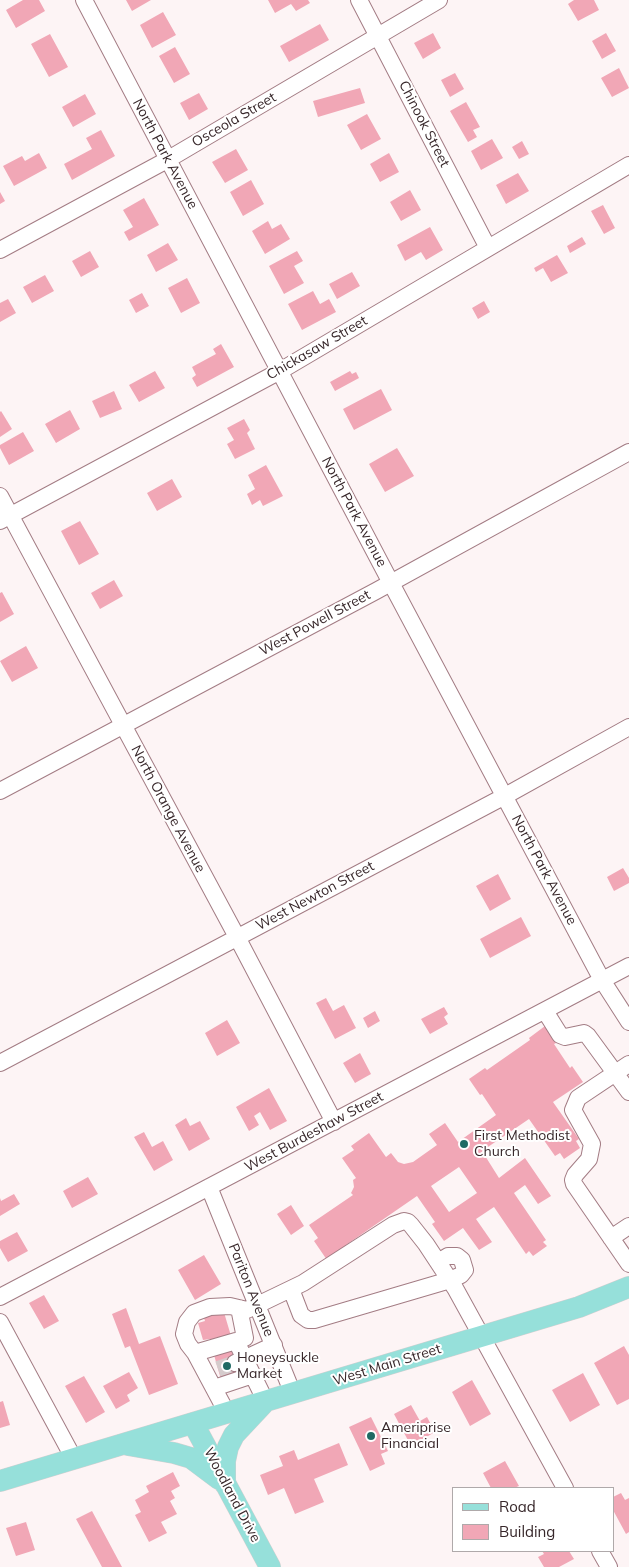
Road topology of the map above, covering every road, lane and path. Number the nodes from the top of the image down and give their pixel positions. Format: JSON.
{"nodes":[{"id":1,"x":84,"y":0,"type":"edge"},
{"id":2,"x":359,"y":0,"type":"edge"},
{"id":3,"x":439,"y":0,"type":"edge"},
{"id":4,"x":378,"y":36,"type":"junction"},
{"id":5,"x":167,"y":160,"type":"junction"},
{"id":6,"x":629,"y":165,"type":"edge"},
{"id":7,"x":488,"y":248,"type":"junction"},
{"id":8,"x":0,"y":250,"type":"edge"},
{"id":9,"x":280,"y":371,"type":"junction"},
{"id":10,"x":629,"y":452,"type":"edge"},
{"id":11,"x":0,"y":496,"type":"edge"},
{"id":12,"x":5,"y":518,"type":"edge"},
{"id":13,"x":391,"y":583,"type":"junction"},
{"id":14,"x":123,"y":725,"type":"junction"},
{"id":15,"x":629,"y":727,"type":"edge"},
{"id":16,"x":0,"y":790,"type":"edge"},
{"id":17,"x":505,"y":796,"type":"junction"},
{"id":18,"x":237,"y":937,"type":"junction"},
{"id":19,"x":629,"y":966,"type":"edge"},
{"id":20,"x":602,"y":980,"type":"junction"},
{"id":21,"x":545,"y":1011,"type":"junction"},
{"id":22,"x":629,"y":1022,"type":"edge"},
{"id":23,"x":0,"y":1063,"type":"edge"},
{"id":24,"x":622,"y":1068,"type":"edge"},
{"id":25,"x":629,"y":1092,"type":"edge"},
{"id":26,"x":334,"y":1122,"type":"junction"},
{"id":27,"x":209,"y":1187,"type":"junction"},
{"id":28,"x":629,"y":1226,"type":"edge"},
{"id":29,"x":611,"y":1238,"type":"junction"},
{"id":30,"x":629,"y":1264,"type":"edge"},
{"id":31,"x":450,"y":1280,"type":"junction"},
{"id":32,"x":629,"y":1288,"type":"edge"},
{"id":33,"x":291,"y":1289,"type":"junction"},
{"id":34,"x":0,"y":1297,"type":"edge"},
{"id":35,"x":257,"y":1305,"type":"junction"},
{"id":36,"x":239,"y":1308,"type":"junction"},
{"id":37,"x":0,"y":1322,"type":"edge"},
{"id":38,"x":482,"y":1336,"type":"junction"},
{"id":39,"x":236,"y":1341,"type":"junction"},
{"id":40,"x":274,"y":1345,"type":"junction"},
{"id":41,"x":195,"y":1353,"type":"junction"},
{"id":42,"x":240,"y":1361,"type":"junction"},
{"id":43,"x":253,"y":1375,"type":"junction"},
{"id":44,"x":212,"y":1377,"type":"junction"},
{"id":45,"x":293,"y":1394,"type":"junction"},
{"id":46,"x":266,"y":1402,"type":"junction"},
{"id":47,"x":227,"y":1413,"type":"junction"},
{"id":48,"x":193,"y":1423,"type":"junction"},
{"id":49,"x":123,"y":1444,"type":"junction"},
{"id":50,"x":74,"y":1459,"type":"junction"},
{"id":51,"x":0,"y":1481,"type":"edge"},
{"id":52,"x":225,"y":1484,"type":"junction"},
{"id":53,"x":565,"y":1487,"type":"edge"},
{"id":54,"x":601,"y":1552,"type":"edge"},
{"id":55,"x":270,"y":1567,"type":"edge"},
{"id":56,"x":609,"y":1567,"type":"edge"}],
"edges":[{"from":1,"to":5,"type":"street","name":"North Park Avenue"},
{"from":2,"to":4,"type":"street","name":"Chinook Street"},
{"from":3,"to":4,"type":"street","name":"Osceola Street"},
{"from":4,"to":5,"type":"street","name":"Osceola Street"},
{"from":4,"to":7,"type":"street","name":"Chinook Street"},
{"from":5,"to":8,"type":"street","name":"Osceola Street"},
{"from":5,"to":9,"type":"street","name":"North Park Avenue"},
{"from":6,"to":7,"type":"street","name":"Chickasaw Street"},
{"from":7,"to":9,"type":"street","name":"Chickasaw Street"},
{"from":9,"to":12,"type":"street","name":"Chickasaw Street"},
{"from":9,"to":13,"type":"street","name":"North Park Avenue"},
{"from":10,"to":13,"type":"street","name":"West Powell Street"},
{"from":11,"to":12,"type":"street","name":"North Orange Avenue"},
{"from":12,"to":14,"type":"street","name":"North Orange Avenue"},
{"from":13,"to":14,"type":"street","name":"West Powell Street"},
{"from":13,"to":17,"type":"street","name":"North Park Avenue"},
{"from":14,"to":16,"type":"street","name":"West Powell Street"},
{"from":14,"to":18,"type":"street","name":"North Orange Avenue"},
{"from":15,"to":17,"type":"street","name":"West Newton Street"},
{"from":17,"to":18,"type":"street","name":"West Newton Street"},
{"from":17,"to":20,"type":"street","name":"North Park Avenue"},
{"from":18,"to":23,"type":"street","name":"West Newton Street"},
{"from":18,"to":26,"type":"street","name":"North Orange Avenue"},
{"from":19,"to":20,"type":"street","name":"West Burdeshaw Street"},
{"from":20,"to":21,"type":"street","name":"West Burdeshaw Street"},
{"from":20,"to":22,"type":"street","name":"North Park Avenue"},
{"from":21,"to":24,"type":"street"},
{"from":21,"to":26,"type":"street","name":"West Burdeshaw Street"},
{"from":24,"to":25,"type":"street"},
{"from":24,"to":29,"type":"street"},
{"from":26,"to":27,"type":"street","name":"West Burdeshaw Street"},
{"from":27,"to":34,"type":"street","name":"West Burdeshaw Street"},
{"from":27,"to":35,"type":"street","name":"Pariton Avenue"},
{"from":28,"to":29,"type":"street"},
{"from":29,"to":30,"type":"street"},
{"from":31,"to":33,"type":"street"},
{"from":31,"to":33,"type":"street"},
{"from":31,"to":38,"type":"street"},
{"from":32,"to":38,"type":"main road","name":"West Main Street"},
{"from":33,"to":35,"type":"street"},
{"from":35,"to":36,"type":"street"},
{"from":35,"to":40,"type":"street","name":"Pariton Avenue"},
{"from":36,"to":39,"type":"street"},
{"from":36,"to":41,"type":"street"},
{"from":37,"to":50,"type":"street"},
{"from":38,"to":45,"type":"main road","name":"West Main Street"},
{"from":38,"to":53,"type":"street"},
{"from":39,"to":41,"type":"street"},
{"from":39,"to":42,"type":"street"},
{"from":40,"to":42,"type":"street"},
{"from":40,"to":45,"type":"street","name":"Pariton Avenue"},
{"from":41,"to":44,"type":"street"},
{"from":42,"to":43,"type":"street"},
{"from":43,"to":44,"type":"street"},
{"from":43,"to":46,"type":"street"},
{"from":44,"to":47,"type":"street"},
{"from":45,"to":46,"type":"main road","name":"West Main Street"},
{"from":46,"to":47,"type":"main road","name":"West Main Street"},
{"from":46,"to":52,"type":"main road"},
{"from":47,"to":48,"type":"main road","name":"West Main Street"},
{"from":48,"to":49,"type":"main road","name":"West Main Street"},
{"from":48,"to":52,"type":"main road","name":"Woodland Drive"},
{"from":49,"to":50,"type":"main road","name":"West Main Street"},
{"from":49,"to":52,"type":"main road"},
{"from":50,"to":51,"type":"main road","name":"West Main Street"},
{"from":52,"to":55,"type":"main road","name":"Woodland Drive"},
{"from":54,"to":56,"type":"street"}]}
